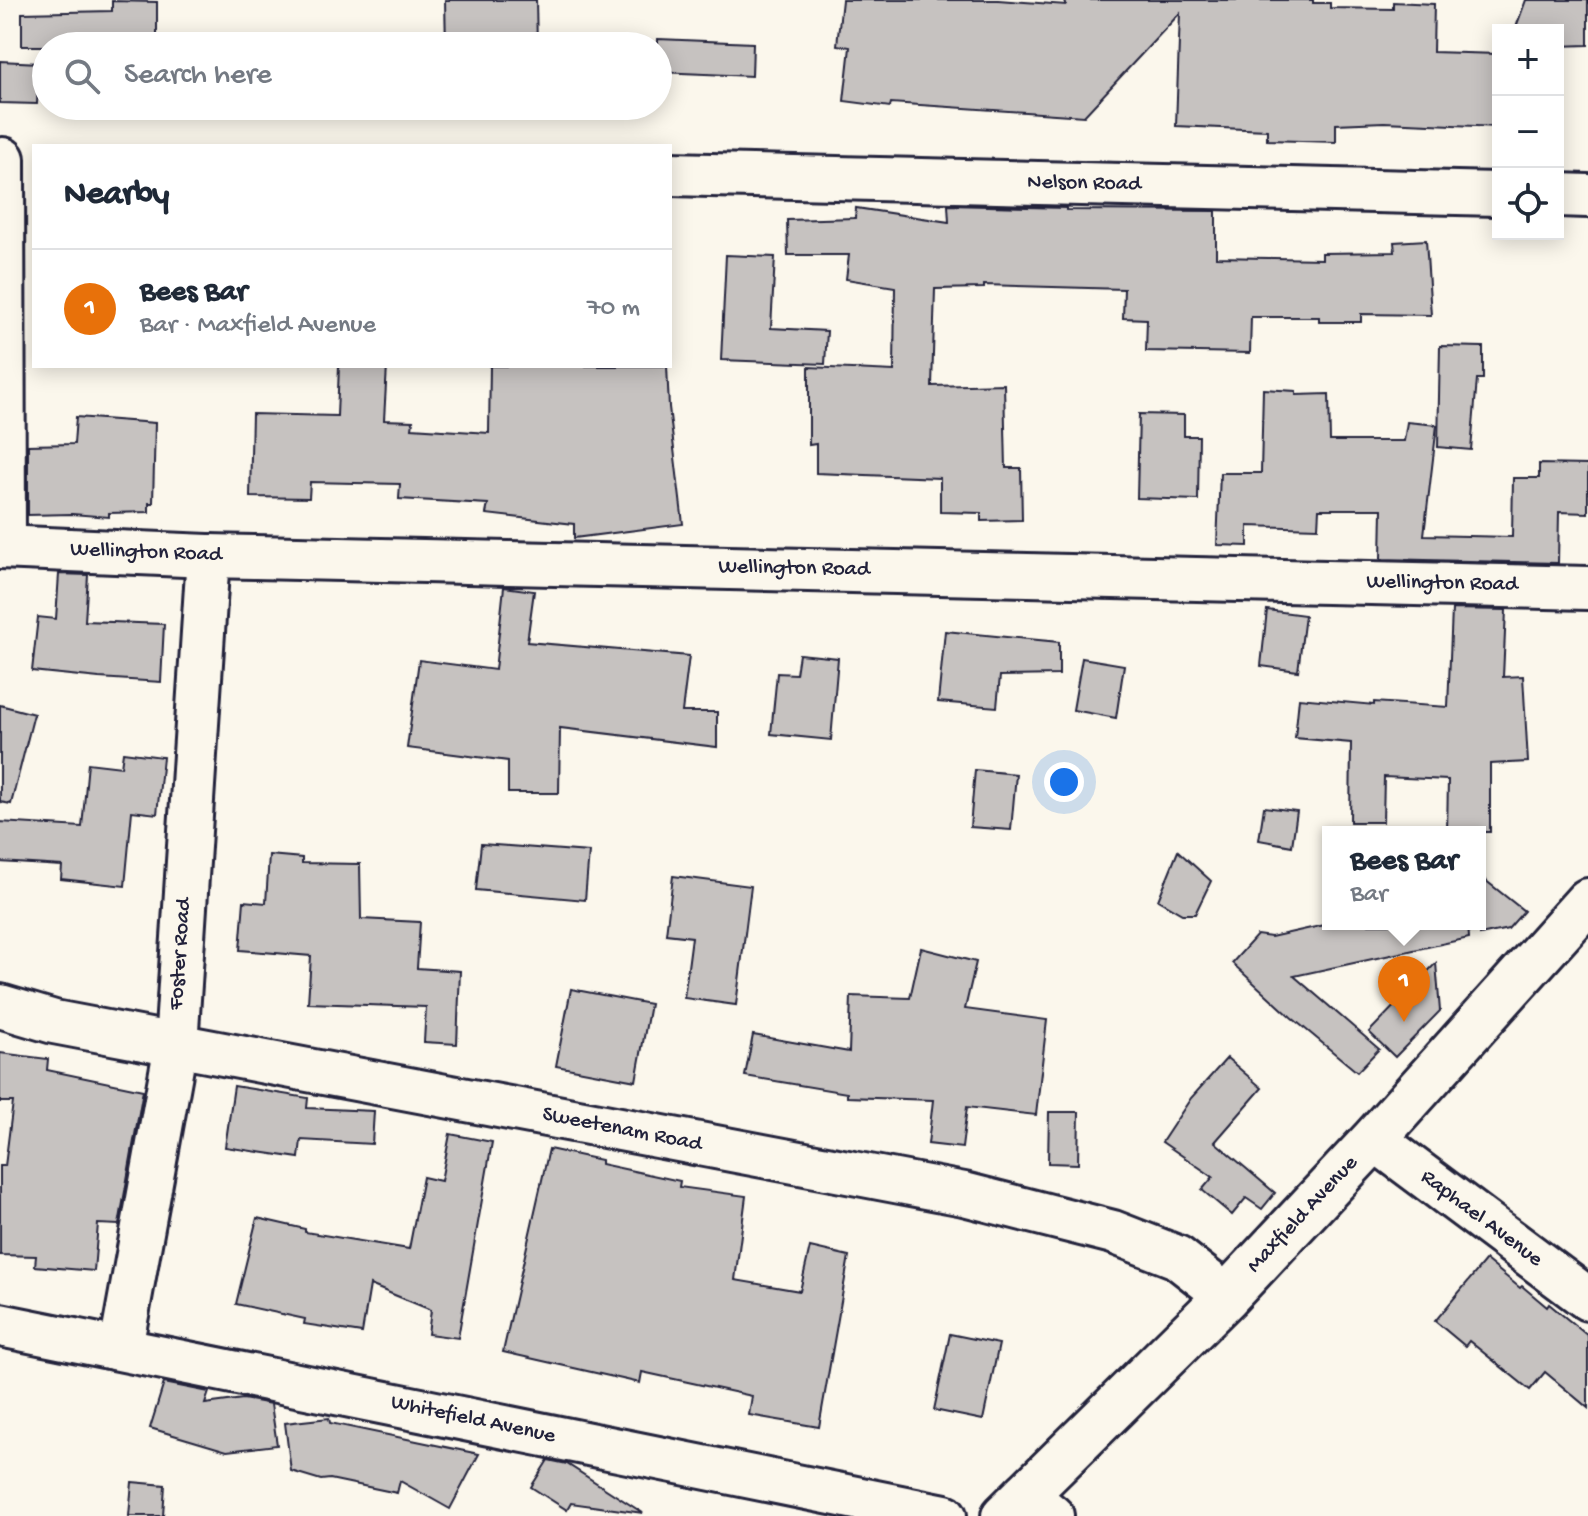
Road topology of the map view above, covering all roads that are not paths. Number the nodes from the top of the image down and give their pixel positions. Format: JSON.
{"nodes":[{"id":1,"x":12,"y":159,"type":"edge"},
{"id":2,"x":672,"y":174,"type":"edge"},
{"id":3,"x":1492,"y":194,"type":"edge"},
{"id":4,"x":1564,"y":195,"type":"edge"},
{"id":5,"x":1588,"y":196,"type":"edge"},
{"id":6,"x":2,"y":547,"type":"edge"},
{"id":7,"x":208,"y":556,"type":"junction"},
{"id":8,"x":1588,"y":588,"type":"edge"},
{"id":9,"x":1588,"y":901,"type":"edge"},
{"id":10,"x":0,"y":1006,"type":"edge"},
{"id":11,"x":176,"y":1045,"type":"junction"},
{"id":12,"x":1374,"y":1139,"type":"junction"},
{"id":13,"x":1227,"y":1296,"type":"junction"},
{"id":14,"x":1588,"y":1299,"type":"edge"},
{"id":15,"x":0,"y":1325,"type":"edge"},
{"id":16,"x":121,"y":1348,"type":"junction"},
{"id":17,"x":1027,"y":1509,"type":"edge"},
{"id":18,"x":945,"y":1516,"type":"edge"}],
"edges":[{"from":1,"to":6,"type":"street"},
{"from":2,"to":3,"type":"street","name":"Nelson Road"},
{"from":4,"to":5,"type":"street"},
{"from":6,"to":7,"type":"street","name":"Wellington Road"},
{"from":7,"to":8,"type":"street","name":"Wellington Road"},
{"from":7,"to":11,"type":"street","name":"Foster Road"},
{"from":9,"to":12,"type":"main road","name":"Maxfield Avenue"},
{"from":10,"to":11,"type":"street","name":"Sweetenam Road"},
{"from":11,"to":13,"type":"street","name":"Sweetenam Road"},
{"from":11,"to":16,"type":"street","name":"Foster Road"},
{"from":12,"to":13,"type":"main road","name":"Maxfield Avenue"},
{"from":12,"to":14,"type":"street","name":"Raphael Avenue"},
{"from":13,"to":17,"type":"main road","name":"Maxfield Avenue"},
{"from":15,"to":16,"type":"street","name":"Whitefield Avenue"},
{"from":16,"to":18,"type":"street","name":"Whitefield Avenue"}]}
